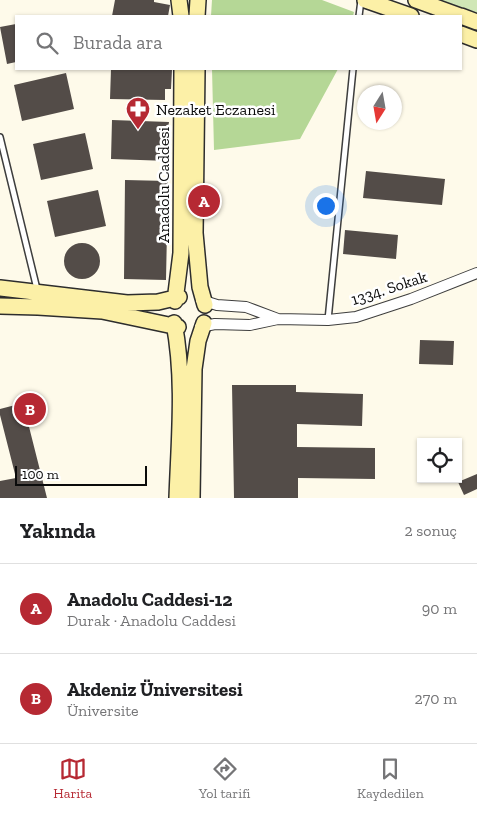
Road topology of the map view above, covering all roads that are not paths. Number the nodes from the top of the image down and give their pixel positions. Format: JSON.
{"nodes":[{"id":1,"x":179,"y":0,"type":"edge"},
{"id":2,"x":198,"y":0,"type":"edge"},
{"id":3,"x":363,"y":0,"type":"edge"},
{"id":4,"x":416,"y":0,"type":"edge"},
{"id":5,"x":181,"y":15,"type":"edge"},
{"id":6,"x":197,"y":15,"type":"edge"},
{"id":7,"x":358,"y":15,"type":"edge"},
{"id":8,"x":408,"y":15,"type":"edge"},
{"id":9,"x":458,"y":15,"type":"edge"},
{"id":10,"x":462,"y":16,"type":"edge"},
{"id":11,"x":477,"y":22,"type":"edge"},
{"id":12,"x":462,"y":34,"type":"edge"},
{"id":13,"x":477,"y":40,"type":"edge"},
{"id":14,"x":182,"y":70,"type":"edge"},
{"id":15,"x":197,"y":70,"type":"edge"},
{"id":16,"x":353,"y":70,"type":"edge"},
{"id":17,"x":0,"y":137,"type":"edge"},
{"id":18,"x":477,"y":273,"type":"edge"},
{"id":19,"x":0,"y":288,"type":"edge"},
{"id":20,"x":38,"y":292,"type":"junction"},
{"id":21,"x":176,"y":299,"type":"junction"},
{"id":22,"x":203,"y":302,"type":"junction"},
{"id":23,"x":0,"y":306,"type":"edge"},
{"id":24,"x":278,"y":319,"type":"junction"},
{"id":25,"x":328,"y":320,"type":"junction"},
{"id":26,"x":175,"y":325,"type":"junction"},
{"id":27,"x":202,"y":325,"type":"junction"},
{"id":28,"x":178,"y":498,"type":"edge"},
{"id":29,"x":192,"y":498,"type":"edge"}],
"edges":[{"from":1,"to":5,"type":"main road"},
{"from":2,"to":6,"type":"main road"},
{"from":3,"to":7,"type":"lane"},
{"from":3,"to":8,"type":"main road"},
{"from":4,"to":9,"type":"main road"},
{"from":10,"to":11,"type":"main road"},
{"from":12,"to":13,"type":"main road"},
{"from":14,"to":21,"type":"main road","name":"Anadolu Caddesi"},
{"from":15,"to":22,"type":"main road","name":"Anadolu Caddesi"},
{"from":16,"to":25,"type":"lane"},
{"from":17,"to":20,"type":"lane"},
{"from":18,"to":25,"type":"street","name":"1334. Sokak"},
{"from":19,"to":20,"type":"main road"},
{"from":20,"to":21,"type":"main road"},
{"from":21,"to":22,"type":"main road"},
{"from":21,"to":26,"type":"main road"},
{"from":22,"to":24,"type":"street","name":"1334. Sokak"},
{"from":22,"to":27,"type":"main road"},
{"from":23,"to":26,"type":"main road"},
{"from":24,"to":25,"type":"street","name":"1334. Sokak"},
{"from":24,"to":27,"type":"street","name":"1334. Sokak"},
{"from":26,"to":27,"type":"main road"},
{"from":26,"to":28,"type":"main road"},
{"from":27,"to":29,"type":"main road"}]}
